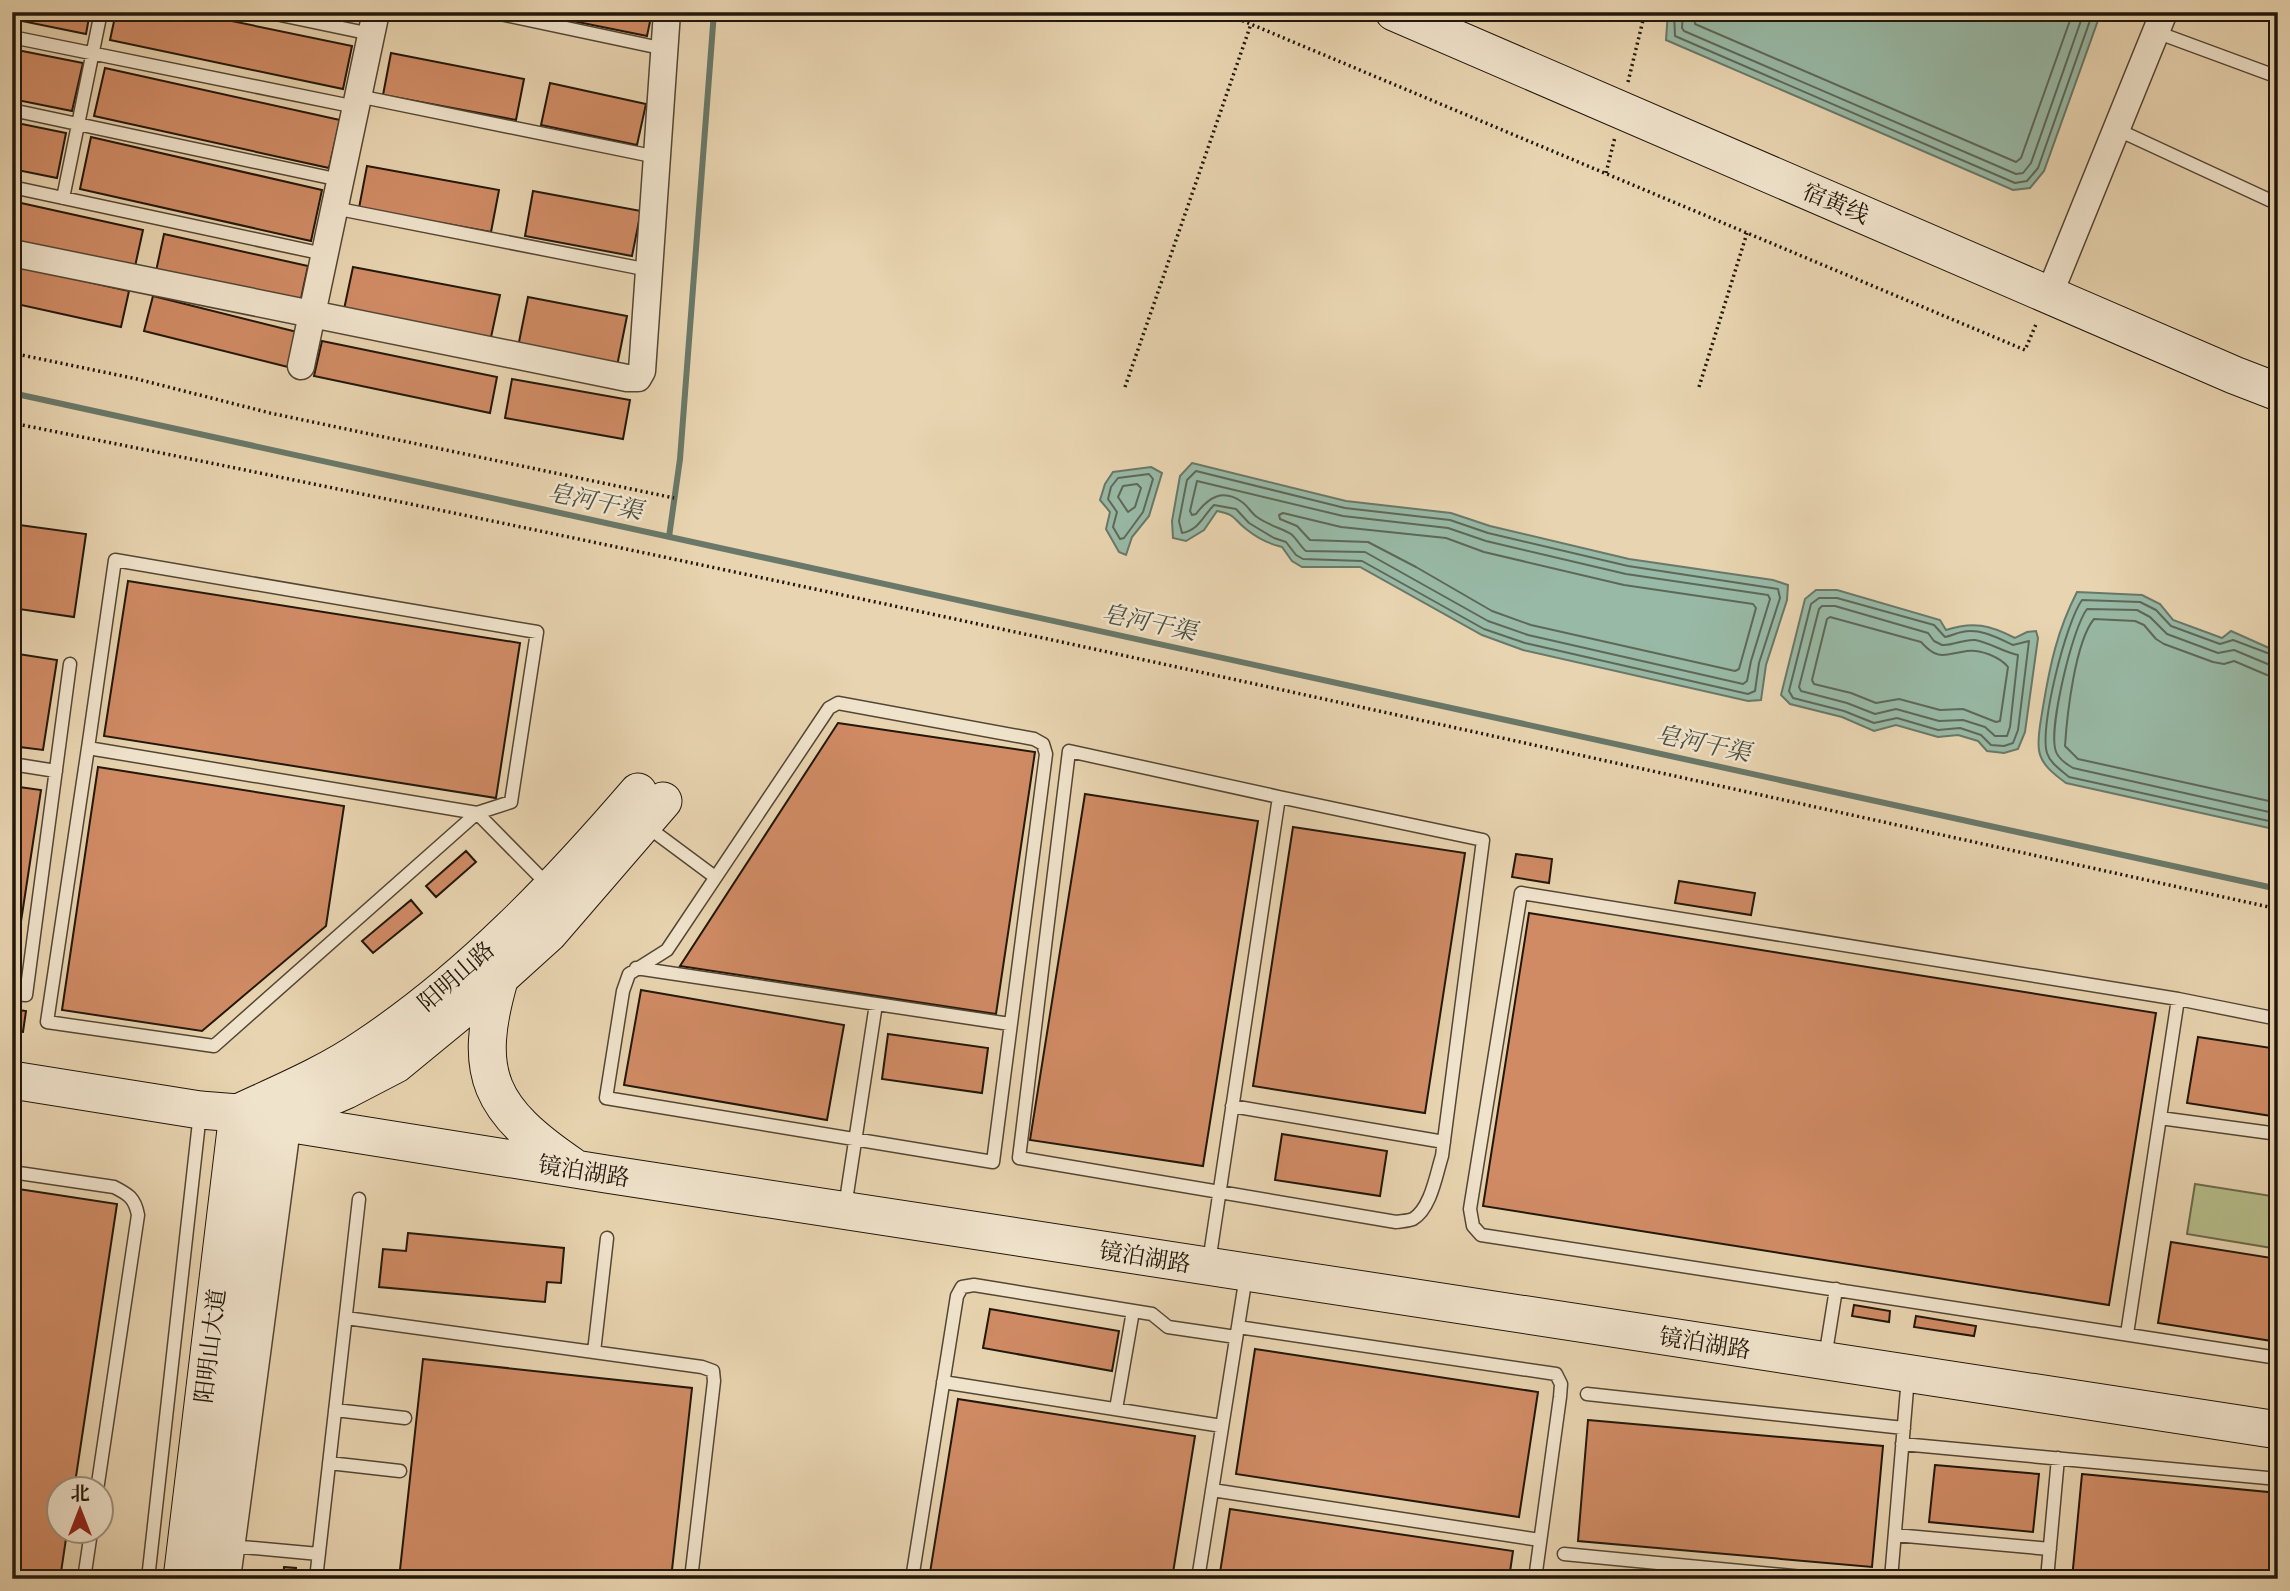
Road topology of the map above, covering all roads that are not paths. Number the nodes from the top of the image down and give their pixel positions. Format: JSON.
{"nodes":[{"id":1,"x":101,"y":12,"type":"edge"},
{"id":2,"x":266,"y":12,"type":"edge"},
{"id":3,"x":491,"y":12,"type":"edge"},
{"id":4,"x":667,"y":12,"type":"edge"},
{"id":5,"x":1394,"y":12,"type":"edge"},
{"id":6,"x":2160,"y":22,"type":"edge"},
{"id":7,"x":374,"y":23,"type":"edge"},
{"id":8,"x":12,"y":37,"type":"edge"},
{"id":9,"x":664,"y":49,"type":"junction"},
{"id":10,"x":93,"y":53,"type":"junction"},
{"id":11,"x":2278,"y":77,"type":"edge"},
{"id":12,"x":357,"y":102,"type":"junction"},
{"id":13,"x":12,"y":110,"type":"edge"},
{"id":14,"x":78,"y":124,"type":"junction"},
{"id":15,"x":2116,"y":130,"type":"junction"},
{"id":16,"x":657,"y":158,"type":"junction"},
{"id":17,"x":340,"y":180,"type":"junction"},
{"id":18,"x":12,"y":187,"type":"edge"},
{"id":19,"x":63,"y":198,"type":"junction"},
{"id":20,"x":2278,"y":204,"type":"edge"},
{"id":21,"x":334,"y":208,"type":"junction"},
{"id":22,"x":12,"y":253,"type":"edge"},
{"id":23,"x":324,"y":254,"type":"junction"},
{"id":24,"x":649,"y":270,"type":"junction"},
{"id":25,"x":2049,"y":295,"type":"junction"},
{"id":26,"x":311,"y":315,"type":"junction"},
{"id":27,"x":301,"y":366,"type":"dead end"},
{"id":28,"x":2278,"y":392,"type":"edge"},
{"id":29,"x":70,"y":664,"type":"dead end"},
{"id":30,"x":88,"y":748,"type":"junction"},
{"id":31,"x":12,"y":764,"type":"edge"},
{"id":32,"x":56,"y":771,"type":"junction"},
{"id":33,"x":1279,"y":797,"type":"junction"},
{"id":34,"x":648,"y":806,"type":"joint"},
{"id":35,"x":477,"y":813,"type":"junction"},
{"id":36,"x":715,"y":877,"type":"junction"},
{"id":37,"x":562,"y":898,"type":"junction"},
{"id":38,"x":636,"y":967,"type":"junction"},
{"id":39,"x":500,"y":977,"type":"junction"},
{"id":40,"x":12,"y":994,"type":"edge"},
{"id":41,"x":2178,"y":999,"type":"junction"},
{"id":42,"x":876,"y":1004,"type":"junction"},
{"id":43,"x":2278,"y":1019,"type":"edge"},
{"id":44,"x":1010,"y":1024,"type":"junction"},
{"id":45,"x":12,"y":1080,"type":"edge"},
{"id":46,"x":1232,"y":1107,"type":"junction"},
{"id":47,"x":200,"y":1110,"type":"junction"},
{"id":48,"x":238,"y":1113,"type":"junction"},
{"id":49,"x":2160,"y":1118,"type":"junction"},
{"id":50,"x":284,"y":1123,"type":"junction"},
{"id":51,"x":2278,"y":1134,"type":"edge"},
{"id":52,"x":855,"y":1141,"type":"junction"},
{"id":53,"x":1444,"y":1142,"type":"junction"},
{"id":54,"x":578,"y":1170,"type":"junction"},
{"id":55,"x":12,"y":1172,"type":"edge"},
{"id":56,"x":1220,"y":1193,"type":"junction"},
{"id":57,"x":359,"y":1199,"type":"dead end"},
{"id":58,"x":845,"y":1211,"type":"junction"},
{"id":59,"x":607,"y":1238,"type":"dead end"},
{"id":60,"x":1208,"y":1266,"type":"junction"},
{"id":61,"x":1247,"y":1272,"type":"junction"},
{"id":62,"x":1836,"y":1289,"type":"junction"},
{"id":63,"x":1133,"y":1311,"type":"junction"},
{"id":64,"x":345,"y":1318,"type":"junction"},
{"id":65,"x":1237,"y":1332,"type":"junction"},
{"id":66,"x":2127,"y":1334,"type":"junction"},
{"id":67,"x":594,"y":1352,"type":"junction"},
{"id":68,"x":2278,"y":1357,"type":"edge"},
{"id":69,"x":1825,"y":1361,"type":"junction"},
{"id":70,"x":1909,"y":1374,"type":"junction"},
{"id":71,"x":943,"y":1382,"type":"junction"},
{"id":72,"x":1587,"y":1394,"type":"dead end"},
{"id":73,"x":1116,"y":1409,"type":"junction"},
{"id":74,"x":335,"y":1410,"type":"junction"},
{"id":75,"x":405,"y":1418,"type":"dead end"},
{"id":76,"x":1222,"y":1426,"type":"junction"},
{"id":77,"x":1904,"y":1428,"type":"junction"},
{"id":78,"x":2278,"y":1430,"type":"edge"},
{"id":79,"x":1902,"y":1444,"type":"junction"},
{"id":80,"x":2058,"y":1458,"type":"junction"},
{"id":81,"x":329,"y":1463,"type":"junction"},
{"id":82,"x":400,"y":1471,"type":"dead end"},
{"id":83,"x":99,"y":1476,"type":"edge"},
{"id":84,"x":2278,"y":1479,"type":"edge"},
{"id":85,"x":1212,"y":1490,"type":"junction"},
{"id":86,"x":1895,"y":1535,"type":"junction"},
{"id":87,"x":1540,"y":1540,"type":"junction"},
{"id":88,"x":89,"y":1546,"type":"edge"},
{"id":89,"x":2050,"y":1549,"type":"junction"},
{"id":90,"x":318,"y":1554,"type":"junction"},
{"id":91,"x":1564,"y":1554,"type":"dead end"},
{"id":92,"x":223,"y":1557,"type":"edge"},
{"id":93,"x":84,"y":1579,"type":"edge"},
{"id":94,"x":148,"y":1579,"type":"edge"},
{"id":95,"x":182,"y":1579,"type":"edge"},
{"id":96,"x":234,"y":1579,"type":"edge"},
{"id":97,"x":316,"y":1579,"type":"edge"},
{"id":98,"x":691,"y":1579,"type":"edge"},
{"id":99,"x":912,"y":1579,"type":"edge"},
{"id":100,"x":1198,"y":1579,"type":"edge"},
{"id":101,"x":1535,"y":1579,"type":"edge"},
{"id":102,"x":1824,"y":1579,"type":"edge"},
{"id":103,"x":1891,"y":1579,"type":"edge"},
{"id":104,"x":2047,"y":1579,"type":"edge"}],
"edges":[{"from":1,"to":10,"type":"lane"},
{"from":2,"to":7,"type":"lane"},
{"from":3,"to":9,"type":"lane"},
{"from":4,"to":9,"type":"street"},
{"from":5,"to":25,"type":"main road","name":"宿黄线"},
{"from":6,"to":11,"type":"lane"},
{"from":6,"to":15,"type":"street"},
{"from":7,"to":12,"type":"street"},
{"from":8,"to":10,"type":"lane"},
{"from":9,"to":16,"type":"street"},
{"from":10,"to":12,"type":"lane"},
{"from":10,"to":14,"type":"lane"},
{"from":12,"to":16,"type":"lane"},
{"from":12,"to":17,"type":"street"},
{"from":13,"to":14,"type":"lane"},
{"from":14,"to":17,"type":"lane"},
{"from":14,"to":19,"type":"lane"},
{"from":15,"to":20,"type":"lane"},
{"from":15,"to":25,"type":"street"},
{"from":16,"to":24,"type":"street"},
{"from":17,"to":21,"type":"street"},
{"from":18,"to":19,"type":"lane"},
{"from":19,"to":23,"type":"lane"},
{"from":21,"to":23,"type":"street"},
{"from":21,"to":24,"type":"lane"},
{"from":22,"to":26,"type":"street"},
{"from":23,"to":26,"type":"street"},
{"from":24,"to":26,"type":"street"},
{"from":25,"to":28,"type":"main road","name":"宿黄线"},
{"from":26,"to":27,"type":"street"},
{"from":29,"to":32,"type":"lane"},
{"from":30,"to":35,"type":"lane"},
{"from":30,"to":35,"type":"lane"},
{"from":30,"to":35,"type":"lane"},
{"from":31,"to":32,"type":"lane"},
{"from":32,"to":40,"type":"lane"},
{"from":33,"to":46,"type":"lane"},
{"from":33,"to":53,"type":"lane"},
{"from":33,"to":56,"type":"lane"},
{"from":34,"to":36,"type":"lane"},
{"from":34,"to":37,"type":"main road","name":"阳明山路"},
{"from":35,"to":37,"type":"lane"},
{"from":36,"to":38,"type":"lane"},
{"from":36,"to":44,"type":"lane"},
{"from":37,"to":39,"type":"main road","name":"阳明山路"},
{"from":37,"to":48,"type":"main road","name":"阳明山路"},
{"from":38,"to":42,"type":"lane"},
{"from":38,"to":52,"type":"lane"},
{"from":39,"to":50,"type":"main road","name":"阳明山路"},
{"from":39,"to":54,"type":"main road"},
{"from":41,"to":43,"type":"lane"},
{"from":41,"to":49,"type":"lane"},
{"from":41,"to":62,"type":"lane"},
{"from":42,"to":44,"type":"lane"},
{"from":42,"to":52,"type":"lane"},
{"from":44,"to":52,"type":"lane"},
{"from":45,"to":47,"type":"main road","name":"镜泊湖路"},
{"from":46,"to":53,"type":"lane"},
{"from":46,"to":56,"type":"lane"},
{"from":47,"to":48,"type":"main road","name":"镜泊湖路"},
{"from":47,"to":94,"type":"lane"},
{"from":48,"to":50,"type":"main road","name":"镜泊湖路"},
{"from":48,"to":95,"type":"main road","name":"阳明山大道"},
{"from":49,"to":51,"type":"lane"},
{"from":49,"to":66,"type":"lane"},
{"from":50,"to":54,"type":"main road","name":"镜泊湖路"},
{"from":50,"to":92,"type":"main road","name":"阳明山大道"},
{"from":52,"to":58,"type":"lane"},
{"from":53,"to":56,"type":"lane"},
{"from":54,"to":58,"type":"main road","name":"镜泊湖路"},
{"from":55,"to":83,"type":"lane"},
{"from":56,"to":60,"type":"lane"},
{"from":57,"to":64,"type":"lane"},
{"from":58,"to":60,"type":"main road","name":"镜泊湖路"},
{"from":59,"to":67,"type":"lane"},
{"from":60,"to":61,"type":"main road","name":"镜泊湖路"},
{"from":61,"to":65,"type":"lane"},
{"from":61,"to":69,"type":"main road","name":"镜泊湖路"},
{"from":62,"to":66,"type":"lane"},
{"from":62,"to":69,"type":"lane"},
{"from":63,"to":65,"type":"lane"},
{"from":63,"to":71,"type":"lane"},
{"from":63,"to":73,"type":"lane"},
{"from":64,"to":67,"type":"lane"},
{"from":64,"to":74,"type":"lane"},
{"from":65,"to":76,"type":"lane"},
{"from":65,"to":87,"type":"lane"},
{"from":66,"to":68,"type":"lane"},
{"from":67,"to":98,"type":"lane"},
{"from":69,"to":70,"type":"main road","name":"镜泊湖路"},
{"from":70,"to":77,"type":"lane"},
{"from":70,"to":78,"type":"main road","name":"镜泊湖路"},
{"from":71,"to":73,"type":"lane"},
{"from":71,"to":99,"type":"lane"},
{"from":72,"to":77,"type":"lane"},
{"from":73,"to":76,"type":"lane"},
{"from":74,"to":75,"type":"lane"},
{"from":74,"to":81,"type":"lane"},
{"from":76,"to":85,"type":"lane"},
{"from":77,"to":79,"type":"lane"},
{"from":79,"to":80,"type":"lane"},
{"from":79,"to":86,"type":"lane"},
{"from":80,"to":84,"type":"lane"},
{"from":80,"to":89,"type":"lane"},
{"from":81,"to":82,"type":"lane"},
{"from":81,"to":90,"type":"lane"},
{"from":85,"to":87,"type":"lane"},
{"from":85,"to":100,"type":"lane"},
{"from":86,"to":89,"type":"lane"},
{"from":86,"to":103,"type":"lane"},
{"from":87,"to":101,"type":"lane"},
{"from":88,"to":93,"type":"lane"},
{"from":89,"to":104,"type":"lane"},
{"from":90,"to":92,"type":"lane"},
{"from":90,"to":97,"type":"lane"},
{"from":91,"to":102,"type":"lane"},
{"from":92,"to":96,"type":"lane"}]}
